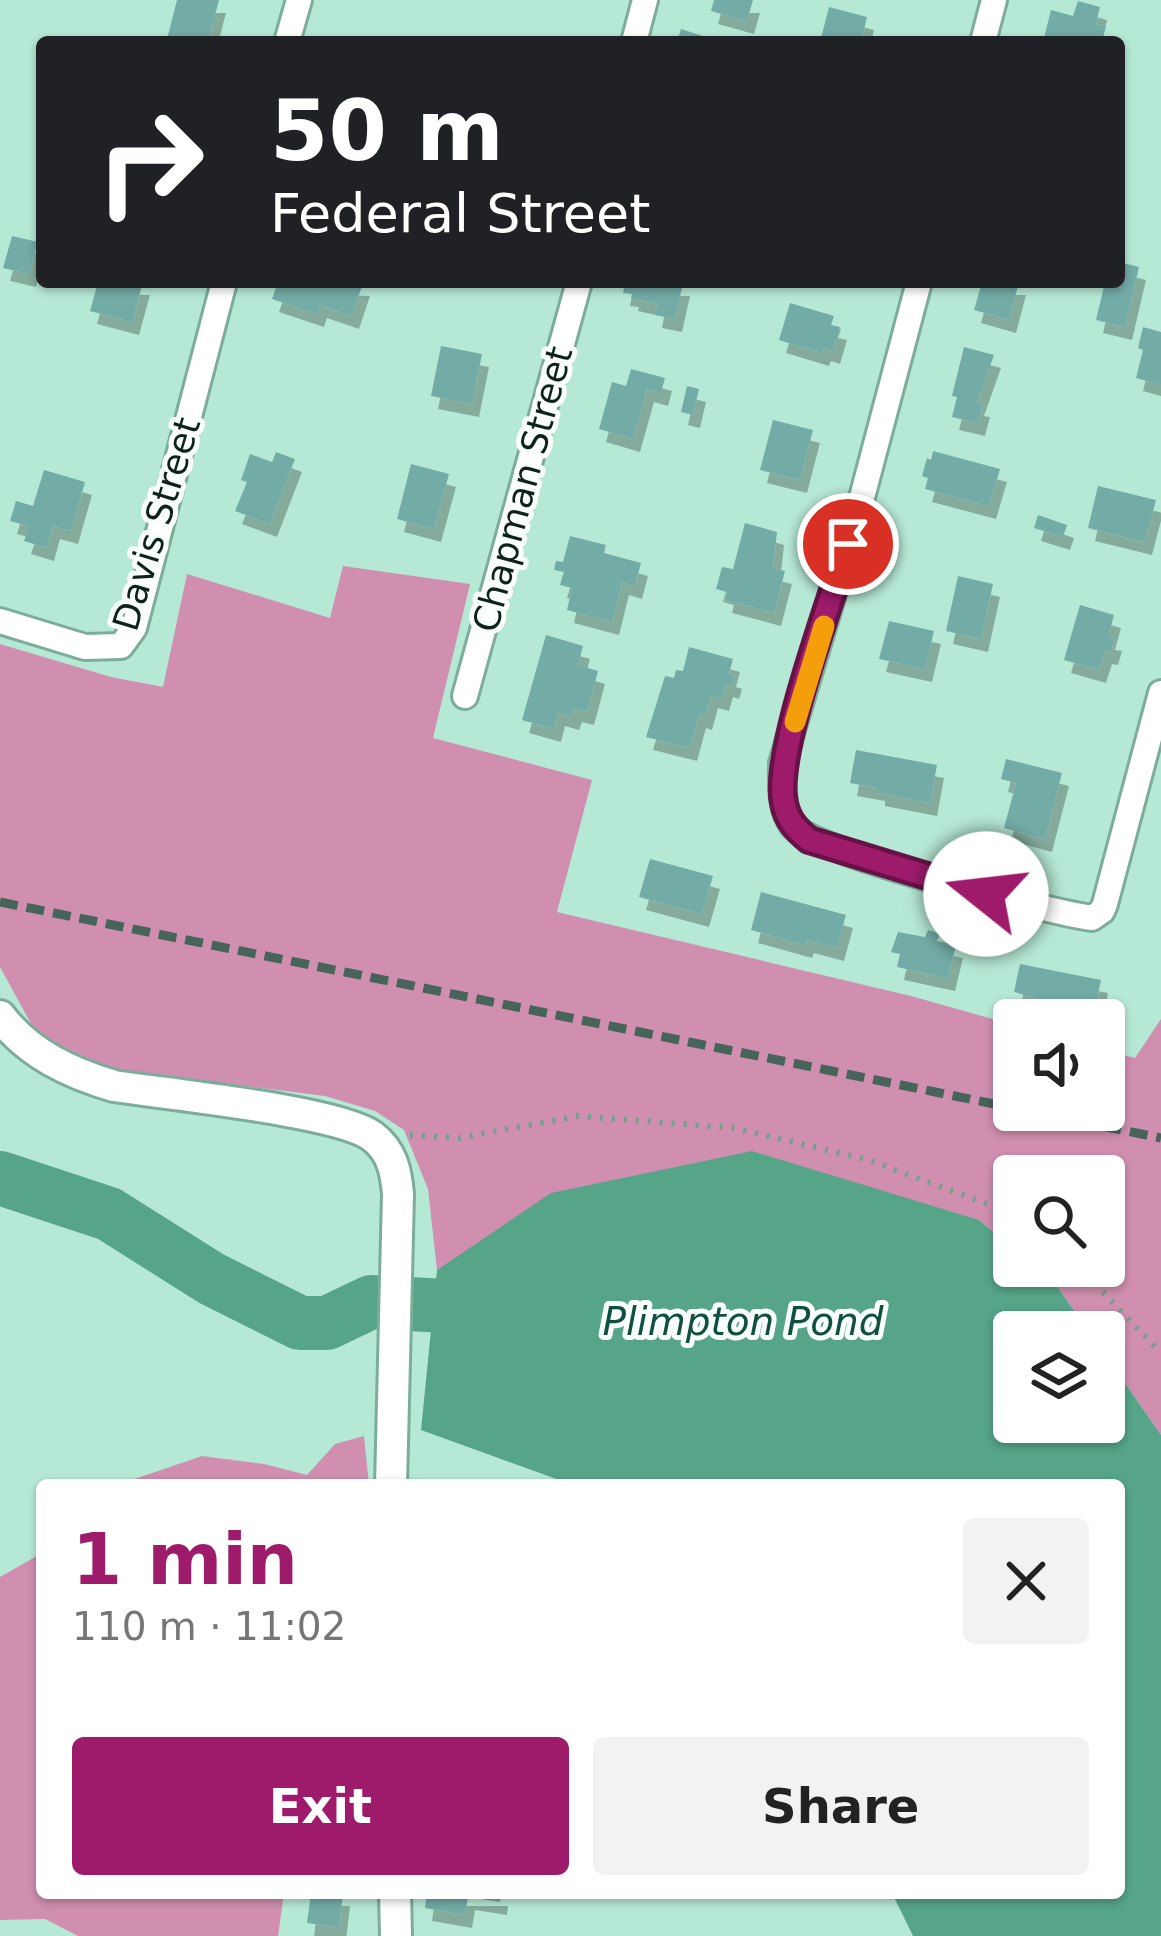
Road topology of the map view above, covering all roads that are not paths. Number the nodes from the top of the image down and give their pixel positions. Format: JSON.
{"nodes":[{"id":1,"x":298,"y":0,"type":"edge"},
{"id":2,"x":645,"y":0,"type":"edge"},
{"id":3,"x":994,"y":0,"type":"edge"},
{"id":4,"x":289,"y":36,"type":"edge"},
{"id":5,"x":636,"y":36,"type":"edge"},
{"id":6,"x":985,"y":36,"type":"edge"},
{"id":7,"x":222,"y":288,"type":"edge"},
{"id":8,"x":577,"y":288,"type":"edge"},
{"id":9,"x":918,"y":288,"type":"edge"},
{"id":10,"x":0,"y":621,"type":"edge"},
{"id":11,"x":1161,"y":693,"type":"edge"},
{"id":12,"x":465,"y":696,"type":"dead end"},
{"id":13,"x":0,"y":1016,"type":"edge"},
{"id":14,"x":392,"y":1479,"type":"edge"},
{"id":15,"x":395,"y":1899,"type":"edge"},
{"id":16,"x":396,"y":1936,"type":"edge"}],
"edges":[{"from":1,"to":4,"type":"street"},
{"from":2,"to":5,"type":"street"},
{"from":3,"to":6,"type":"street"},
{"from":7,"to":10,"type":"street","name":"Davis Street"},
{"from":8,"to":12,"type":"street","name":"Chapman Street"},
{"from":9,"to":11,"type":"street"},
{"from":13,"to":14,"type":"street"},
{"from":15,"to":16,"type":"street"}]}
